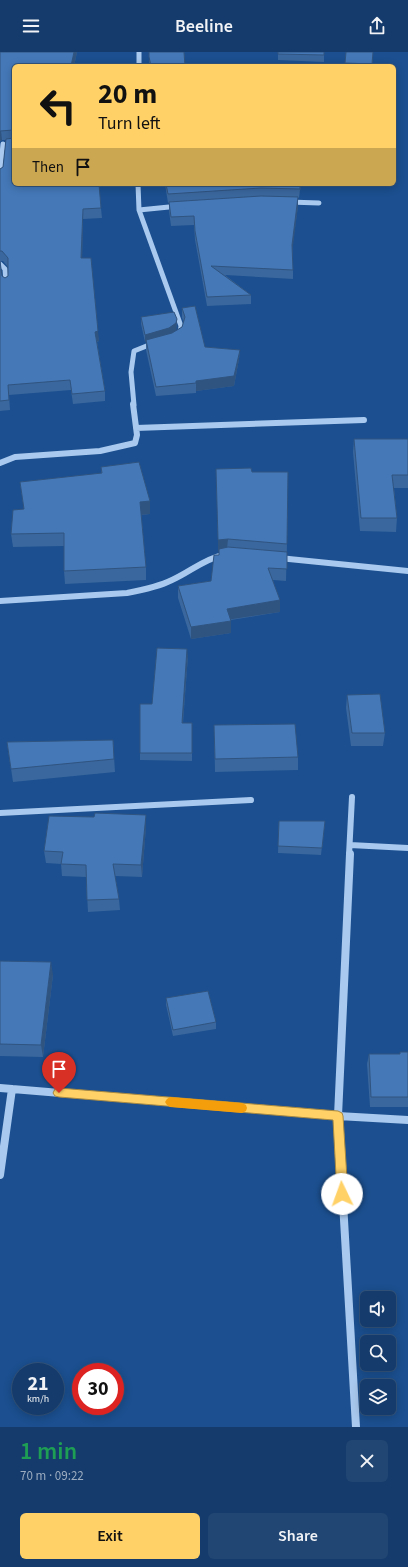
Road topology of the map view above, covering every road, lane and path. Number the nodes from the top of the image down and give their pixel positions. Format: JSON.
{"nodes":[{"id":1,"x":139,"y":52,"type":"edge"},
{"id":2,"x":139,"y":64,"type":"edge"},
{"id":3,"x":4,"y":144,"type":"edge"},
{"id":4,"x":0,"y":176,"type":"edge"},
{"id":5,"x":138,"y":186,"type":"edge"},
{"id":6,"x":283,"y":202,"type":"edge"},
{"id":7,"x":319,"y":203,"type":"dead end"},
{"id":8,"x":185,"y":205,"type":"edge"},
{"id":9,"x":139,"y":210,"type":"junction"},
{"id":10,"x":0,"y":264,"type":"edge"},
{"id":11,"x":6,"y":284,"type":"edge"},
{"id":12,"x":171,"y":339,"type":"edge"},
{"id":13,"x":159,"y":342,"type":"edge"},
{"id":14,"x":364,"y":420,"type":"dead end"},
{"id":15,"x":136,"y":428,"type":"junction"},
{"id":16,"x":0,"y":463,"type":"edge"},
{"id":17,"x":227,"y":554,"type":"edge"},
{"id":18,"x":275,"y":558,"type":"edge"},
{"id":19,"x":408,"y":571,"type":"edge"},
{"id":20,"x":0,"y":601,"type":"edge"},
{"id":21,"x":352,"y":797,"type":"dead end"},
{"id":22,"x":252,"y":800,"type":"dead end"},
{"id":23,"x":0,"y":813,"type":"edge"},
{"id":24,"x":350,"y":845,"type":"junction"},
{"id":25,"x":408,"y":848,"type":"edge"},
{"id":26,"x":0,"y":1088,"type":"edge"},
{"id":27,"x":12,"y":1089,"type":"junction"},
{"id":28,"x":338,"y":1116,"type":"junction"},
{"id":29,"x":408,"y":1120,"type":"edge"},
{"id":30,"x":0,"y":1176,"type":"edge"},
{"id":31,"x":356,"y":1427,"type":"edge"}],
"edges":[{"from":1,"to":2,"type":"street"},
{"from":3,"to":4,"type":"street"},
{"from":5,"to":9,"type":"street"},
{"from":6,"to":7,"type":"street"},
{"from":8,"to":9,"type":"street"},
{"from":9,"to":12,"type":"street"},
{"from":10,"to":11,"type":"street"},
{"from":13,"to":15,"type":"street"},
{"from":14,"to":15,"type":"street"},
{"from":15,"to":16,"type":"street"},
{"from":17,"to":20,"type":"street"},
{"from":18,"to":19,"type":"street"},
{"from":21,"to":24,"type":"street"},
{"from":22,"to":23,"type":"street"},
{"from":24,"to":25,"type":"street"},
{"from":24,"to":28,"type":"street"},
{"from":26,"to":27,"type":"street"},
{"from":27,"to":28,"type":"street"},
{"from":27,"to":30,"type":"street"},
{"from":28,"to":29,"type":"street"},
{"from":28,"to":31,"type":"street"}]}
